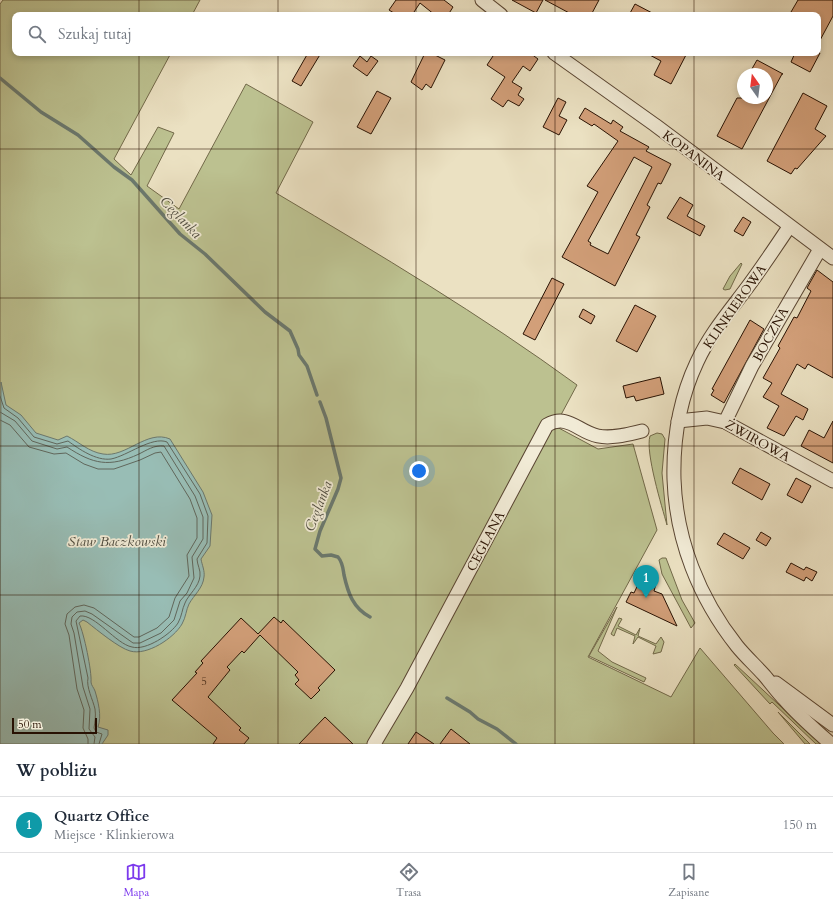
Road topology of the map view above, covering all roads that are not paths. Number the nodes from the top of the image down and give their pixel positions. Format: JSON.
{"nodes":[{"id":1,"x":482,"y":0,"type":"edge"},
{"id":2,"x":497,"y":12,"type":"edge"},
{"id":3,"x":558,"y":56,"type":"edge"},
{"id":4,"x":789,"y":227,"type":"junction"},
{"id":5,"x":820,"y":249,"type":"junction"},
{"id":6,"x":833,"y":258,"type":"edge"},
{"id":7,"x":678,"y":421,"type":"junction"},
{"id":8,"x":725,"y":422,"type":"junction"},
{"id":9,"x":642,"y":431,"type":"dead end"},
{"id":10,"x":833,"y":481,"type":"edge"},
{"id":11,"x":763,"y":674,"type":"junction"},
{"id":12,"x":833,"y":725,"type":"edge"},
{"id":13,"x":374,"y":744,"type":"edge"},
{"id":14,"x":831,"y":744,"type":"edge"}],
"edges":[{"from":1,"to":2,"type":"street"},
{"from":3,"to":4,"type":"street","name":"KOPANINA"},
{"from":4,"to":5,"type":"street","name":"KOPANINA"},
{"from":4,"to":7,"type":"street","name":"KLINKIEROWA"},
{"from":5,"to":6,"type":"street","name":"KOPANINA"},
{"from":5,"to":8,"type":"street","name":"BOCZNA"},
{"from":7,"to":8,"type":"street","name":"ŻWIROWA"},
{"from":7,"to":11,"type":"street","name":"KLINKIEROWA"},
{"from":8,"to":10,"type":"street","name":"ŻWIROWA"},
{"from":9,"to":13,"type":"street","name":"CEGLANA"},
{"from":11,"to":12,"type":"street","name":"KLINKIEROWA"},
{"from":11,"to":14,"type":"street","name":"KLINKIEROWA"}]}
